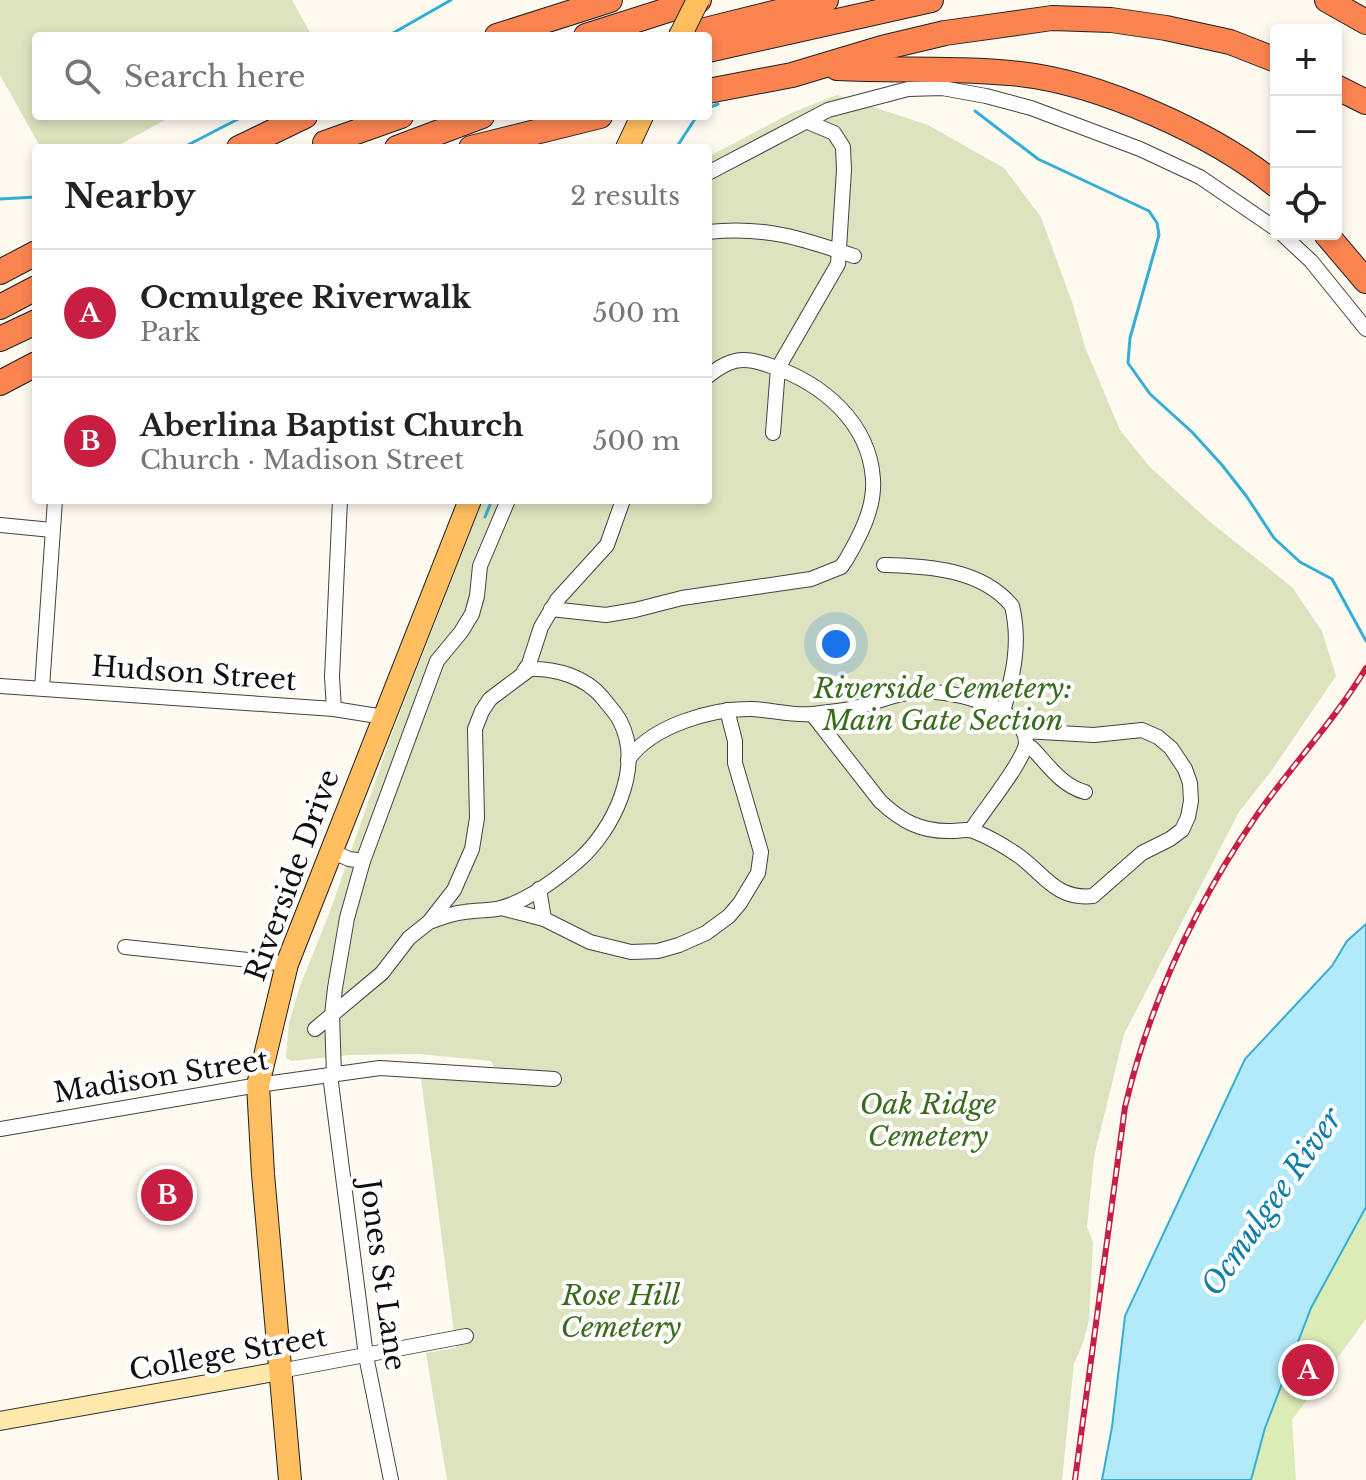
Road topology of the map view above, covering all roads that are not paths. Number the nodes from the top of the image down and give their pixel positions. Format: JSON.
{"nodes":[{"id":1,"x":610,"y":0,"type":"edge"},
{"id":2,"x":698,"y":0,"type":"edge"},
{"id":3,"x":826,"y":0,"type":"edge"},
{"id":4,"x":931,"y":0,"type":"edge"},
{"id":5,"x":1327,"y":0,"type":"edge"},
{"id":6,"x":1366,"y":22,"type":"edge"},
{"id":7,"x":510,"y":32,"type":"edge"},
{"id":8,"x":598,"y":32,"type":"edge"},
{"id":9,"x":683,"y":32,"type":"edge"},
{"id":10,"x":697,"y":32,"type":"edge"},
{"id":11,"x":712,"y":49,"type":"edge"},
{"id":12,"x":1270,"y":58,"type":"edge"},
{"id":13,"x":823,"y":67,"type":"junction"},
{"id":14,"x":712,"y":90,"type":"edge"},
{"id":15,"x":1342,"y":90,"type":"edge"},
{"id":16,"x":1366,"y":102,"type":"edge"},
{"id":17,"x":297,"y":120,"type":"edge"},
{"id":18,"x":373,"y":120,"type":"edge"},
{"id":19,"x":390,"y":120,"type":"edge"},
{"id":20,"x":471,"y":120,"type":"edge"},
{"id":21,"x":584,"y":120,"type":"edge"},
{"id":22,"x":808,"y":122,"type":"junction"},
{"id":23,"x":247,"y":144,"type":"edge"},
{"id":24,"x":324,"y":144,"type":"edge"},
{"id":25,"x":325,"y":144,"type":"edge"},
{"id":26,"x":408,"y":144,"type":"edge"},
{"id":27,"x":487,"y":144,"type":"edge"},
{"id":28,"x":712,"y":171,"type":"edge"},
{"id":29,"x":1270,"y":181,"type":"edge"},
{"id":30,"x":1270,"y":225,"type":"edge"},
{"id":31,"x":712,"y":232,"type":"edge"},
{"id":32,"x":1288,"y":240,"type":"edge"},
{"id":33,"x":1331,"y":240,"type":"edge"},
{"id":34,"x":838,"y":251,"type":"junction"},
{"id":35,"x":32,"y":255,"type":"edge"},
{"id":36,"x":854,"y":256,"type":"dead end"},
{"id":37,"x":0,"y":272,"type":"edge"},
{"id":38,"x":1366,"y":281,"type":"edge"},
{"id":39,"x":32,"y":290,"type":"edge"},
{"id":40,"x":0,"y":307,"type":"edge"},
{"id":41,"x":32,"y":324,"type":"edge"},
{"id":42,"x":1366,"y":329,"type":"edge"},
{"id":43,"x":0,"y":339,"type":"edge"},
{"id":44,"x":32,"y":366,"type":"edge"},
{"id":45,"x":778,"y":368,"type":"junction"},
{"id":46,"x":712,"y":374,"type":"edge"},
{"id":47,"x":0,"y":383,"type":"edge"},
{"id":48,"x":773,"y":433,"type":"dead end"},
{"id":49,"x":55,"y":504,"type":"edge"},
{"id":50,"x":340,"y":504,"type":"edge"},
{"id":51,"x":468,"y":504,"type":"edge"},
{"id":52,"x":506,"y":504,"type":"edge"},
{"id":53,"x":622,"y":504,"type":"edge"},
{"id":54,"x":0,"y":525,"type":"edge"},
{"id":55,"x":52,"y":530,"type":"junction"},
{"id":56,"x":884,"y":565,"type":"dead end"},
{"id":57,"x":551,"y":609,"type":"junction"},
{"id":58,"x":524,"y":671,"type":"junction"},
{"id":59,"x":0,"y":686,"type":"edge"},
{"id":60,"x":42,"y":688,"type":"junction"},
{"id":61,"x":334,"y":709,"type":"junction"},
{"id":62,"x":727,"y":710,"type":"junction"},
{"id":63,"x":1003,"y":712,"type":"junction"},
{"id":64,"x":812,"y":714,"type":"junction"},
{"id":65,"x":384,"y":717,"type":"junction"},
{"id":66,"x":623,"y":729,"type":"junction"},
{"id":67,"x":1025,"y":738,"type":"junction"},
{"id":68,"x":647,"y":739,"type":"junction"},
{"id":69,"x":628,"y":760,"type":"junction"},
{"id":70,"x":1085,"y":792,"type":"dead end"},
{"id":71,"x":350,"y":803,"type":"junction"},
{"id":72,"x":379,"y":813,"type":"junction"},
{"id":73,"x":972,"y":829,"type":"junction"},
{"id":74,"x":331,"y":851,"type":"junction"},
{"id":75,"x":363,"y":861,"type":"junction"},
{"id":76,"x":539,"y":889,"type":"junction"},
{"id":77,"x":454,"y":890,"type":"junction"},
{"id":78,"x":500,"y":908,"type":"junction"},
{"id":79,"x":467,"y":911,"type":"junction"},
{"id":80,"x":544,"y":919,"type":"junction"},
{"id":81,"x":429,"y":922,"type":"junction"},
{"id":82,"x":125,"y":947,"type":"dead end"},
{"id":83,"x":287,"y":964,"type":"junction"},
{"id":84,"x":332,"y":1015,"type":"junction"},
{"id":85,"x":315,"y":1029,"type":"dead end"},
{"id":86,"x":332,"y":1075,"type":"junction"},
{"id":87,"x":554,"y":1079,"type":"dead end"},
{"id":88,"x":258,"y":1085,"type":"junction"},
{"id":89,"x":0,"y":1129,"type":"edge"},
{"id":90,"x":466,"y":1336,"type":"dead end"},
{"id":91,"x":366,"y":1356,"type":"junction"},
{"id":92,"x":280,"y":1371,"type":"junction"},
{"id":93,"x":0,"y":1421,"type":"edge"},
{"id":94,"x":290,"y":1480,"type":"edge"},
{"id":95,"x":391,"y":1480,"type":"edge"}],
"edges":[{"from":1,"to":7,"type":"highway"},
{"from":2,"to":8,"type":"highway"},
{"from":2,"to":9,"type":"main road","bridge":true},
{"from":3,"to":10,"type":"highway"},
{"from":4,"to":11,"type":"highway"},
{"from":5,"to":6,"type":"highway"},
{"from":12,"to":13,"type":"highway"},
{"from":13,"to":14,"type":"highway"},
{"from":13,"to":29,"type":"highway"},
{"from":15,"to":16,"type":"highway"},
{"from":17,"to":23,"type":"highway"},
{"from":18,"to":24,"type":"highway"},
{"from":19,"to":25,"type":"highway"},
{"from":20,"to":26,"type":"highway"},
{"from":21,"to":27,"type":"highway"},
{"from":22,"to":28,"type":"street"},
{"from":22,"to":30,"type":"street"},
{"from":22,"to":34,"type":"street"},
{"from":31,"to":34,"type":"street"},
{"from":32,"to":42,"type":"street"},
{"from":33,"to":38,"type":"highway"},
{"from":34,"to":36,"type":"street"},
{"from":34,"to":45,"type":"street"},
{"from":35,"to":37,"type":"highway"},
{"from":39,"to":40,"type":"highway"},
{"from":41,"to":43,"type":"highway"},
{"from":44,"to":47,"type":"highway"},
{"from":45,"to":46,"type":"street"},
{"from":45,"to":48,"type":"street"},
{"from":45,"to":57,"type":"street"},
{"from":49,"to":55,"type":"street"},
{"from":50,"to":61,"type":"street"},
{"from":51,"to":65,"type":"main road","name":"Riverside Drive"},
{"from":52,"to":72,"type":"street","name":"Jones St Lane"},
{"from":53,"to":57,"type":"street"},
{"from":54,"to":55,"type":"street"},
{"from":55,"to":60,"type":"street"},
{"from":56,"to":63,"type":"street"},
{"from":57,"to":58,"type":"street"},
{"from":58,"to":66,"type":"street"},
{"from":58,"to":77,"type":"street"},
{"from":59,"to":60,"type":"street","name":"Hudson Street"},
{"from":60,"to":61,"type":"street","name":"Hudson Street"},
{"from":61,"to":65,"type":"street","name":"Hudson Street"},
{"from":62,"to":64,"type":"street"},
{"from":62,"to":68,"type":"street"},
{"from":62,"to":80,"type":"street"},
{"from":63,"to":64,"type":"street"},
{"from":63,"to":67,"type":"street"},
{"from":64,"to":73,"type":"street"},
{"from":65,"to":71,"type":"main road","name":"Riverside Drive"},
{"from":66,"to":68,"type":"street"},
{"from":66,"to":69,"type":"street"},
{"from":67,"to":70,"type":"street"},
{"from":67,"to":73,"type":"street"},
{"from":67,"to":73,"type":"street"},
{"from":68,"to":69,"type":"street"},
{"from":69,"to":76,"type":"street"},
{"from":71,"to":72,"type":"street"},
{"from":71,"to":74,"type":"main road","name":"Riverside Drive"},
{"from":72,"to":75,"type":"street","name":"Jones St Lane"},
{"from":74,"to":75,"type":"street"},
{"from":74,"to":83,"type":"main road","name":"Riverside Drive"},
{"from":75,"to":84,"type":"street","name":"Jones St Lane"},
{"from":76,"to":78,"type":"street"},
{"from":76,"to":80,"type":"street"},
{"from":77,"to":79,"type":"street"},
{"from":77,"to":81,"type":"street"},
{"from":78,"to":79,"type":"street"},
{"from":78,"to":80,"type":"street"},
{"from":79,"to":81,"type":"street"},
{"from":81,"to":84,"type":"street"},
{"from":82,"to":83,"type":"street"},
{"from":83,"to":88,"type":"main road","name":"Riverside Drive"},
{"from":84,"to":85,"type":"street"},
{"from":84,"to":86,"type":"street","name":"Jones St Lane"},
{"from":86,"to":87,"type":"street","name":"Madison Street"},
{"from":86,"to":88,"type":"street","name":"Madison Street"},
{"from":86,"to":91,"type":"street","name":"Jones St Lane"},
{"from":88,"to":89,"type":"street","name":"Madison Street"},
{"from":88,"to":92,"type":"main road","name":"Riverside Drive"},
{"from":90,"to":91,"type":"street","name":"College Street"},
{"from":91,"to":92,"type":"street","name":"College Street"},
{"from":91,"to":95,"type":"street","name":"Jones St Lane"},
{"from":92,"to":93,"type":"street","name":"College Street"},
{"from":92,"to":94,"type":"main road","name":"Riverside Drive"}]}
